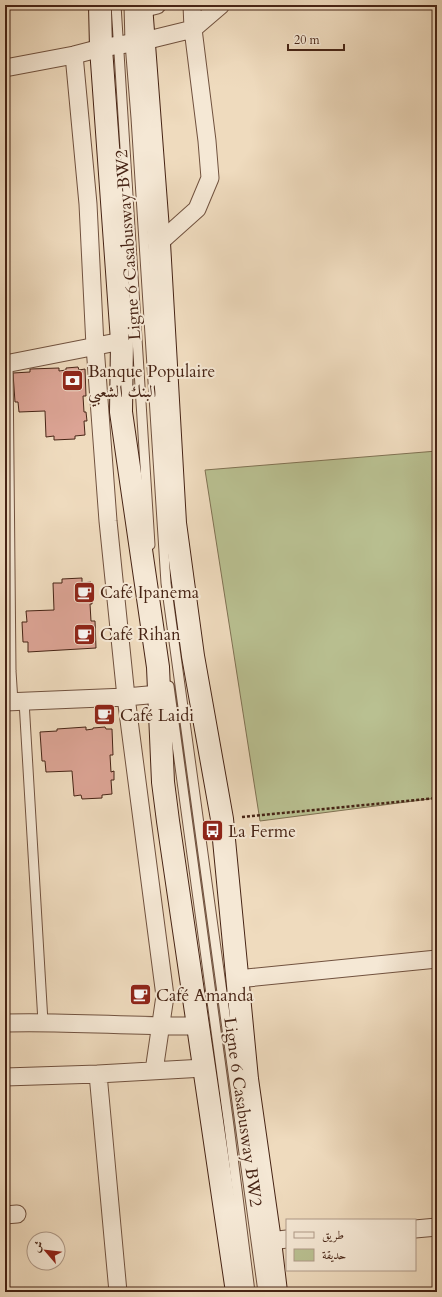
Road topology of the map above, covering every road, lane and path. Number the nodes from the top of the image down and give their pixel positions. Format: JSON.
{"nodes":[{"id":1,"x":100,"y":5,"type":"edge"},
{"id":2,"x":116,"y":5,"type":"edge"},
{"id":3,"x":192,"y":5,"type":"edge"},
{"id":4,"x":221,"y":5,"type":"edge"},
{"id":5,"x":142,"y":6,"type":"edge"},
{"id":6,"x":193,"y":29,"type":"junction"},
{"id":7,"x":123,"y":44,"type":"junction"},
{"id":8,"x":74,"y":55,"type":"junction"},
{"id":9,"x":5,"y":68,"type":"edge"},
{"id":10,"x":159,"y":243,"type":"junction"},
{"id":11,"x":122,"y":341,"type":"junction"},
{"id":12,"x":95,"y":346,"type":"junction"},
{"id":13,"x":7,"y":364,"type":"edge"},
{"id":14,"x":159,"y":694,"type":"junction"},
{"id":15,"x":126,"y":697,"type":"junction"},
{"id":16,"x":14,"y":702,"type":"edge"},
{"id":17,"x":437,"y":798,"type":"edge"},
{"id":18,"x":222,"y":819,"type":"junction"},
{"id":19,"x":437,"y":959,"type":"edge"},
{"id":20,"x":237,"y":979,"type":"junction"},
{"id":21,"x":43,"y":1022,"type":"junction"},
{"id":22,"x":5,"y":1023,"type":"edge"},
{"id":23,"x":198,"y":1026,"type":"junction"},
{"id":24,"x":160,"y":1027,"type":"junction"},
{"id":25,"x":204,"y":1068,"type":"junction"},
{"id":26,"x":154,"y":1071,"type":"junction"},
{"id":27,"x":98,"y":1074,"type":"junction"},
{"id":28,"x":5,"y":1076,"type":"edge"},
{"id":29,"x":437,"y":1227,"type":"edge"},
{"id":30,"x":416,"y":1229,"type":"edge"},
{"id":31,"x":279,"y":1240,"type":"edge"},
{"id":32,"x":118,"y":1292,"type":"edge"},
{"id":33,"x":237,"y":1292,"type":"edge"},
{"id":34,"x":250,"y":1292,"type":"edge"},
{"id":35,"x":263,"y":1292,"type":"edge"},
{"id":36,"x":276,"y":1292,"type":"edge"}],
"edges":[{"from":1,"to":7,"type":"main road"},
{"from":2,"to":7,"type":"lane","name":"Ligne 6 Casabusway BW2"},
{"from":3,"to":6,"type":"street"},
{"from":4,"to":6,"type":"street"},
{"from":5,"to":7,"type":"main road"},
{"from":6,"to":7,"type":"street"},
{"from":6,"to":10,"type":"street"},
{"from":7,"to":8,"type":"street"},
{"from":7,"to":10,"type":"main road"},
{"from":7,"to":11,"type":"main road"},
{"from":7,"to":34,"type":"lane","name":"Ligne 6 Casabusway BW2"},
{"from":7,"to":35,"type":"lane","name":"Ligne 6 Casabusway BW2"},
{"from":8,"to":9,"type":"street"},
{"from":8,"to":12,"type":"street"},
{"from":10,"to":18,"type":"main road"},
{"from":11,"to":12,"type":"street"},
{"from":11,"to":14,"type":"main road"},
{"from":12,"to":13,"type":"street"},
{"from":12,"to":15,"type":"street"},
{"from":13,"to":16,"type":"lane"},
{"from":14,"to":15,"type":"street"},
{"from":14,"to":23,"type":"main road"},
{"from":15,"to":16,"type":"street"},
{"from":15,"to":24,"type":"street"},
{"from":16,"to":21,"type":"lane"},
{"from":17,"to":18,"type":"path"},
{"from":18,"to":20,"type":"main road"},
{"from":19,"to":20,"type":"street"},
{"from":20,"to":31,"type":"main road"},
{"from":21,"to":22,"type":"street"},
{"from":21,"to":24,"type":"street"},
{"from":23,"to":24,"type":"street"},
{"from":23,"to":25,"type":"main road"},
{"from":24,"to":26,"type":"street"},
{"from":25,"to":26,"type":"street"},
{"from":25,"to":33,"type":"main road"},
{"from":26,"to":27,"type":"street"},
{"from":27,"to":28,"type":"street"},
{"from":27,"to":32,"type":"street"},
{"from":29,"to":30,"type":"street"},
{"from":31,"to":36,"type":"main road"}]}
